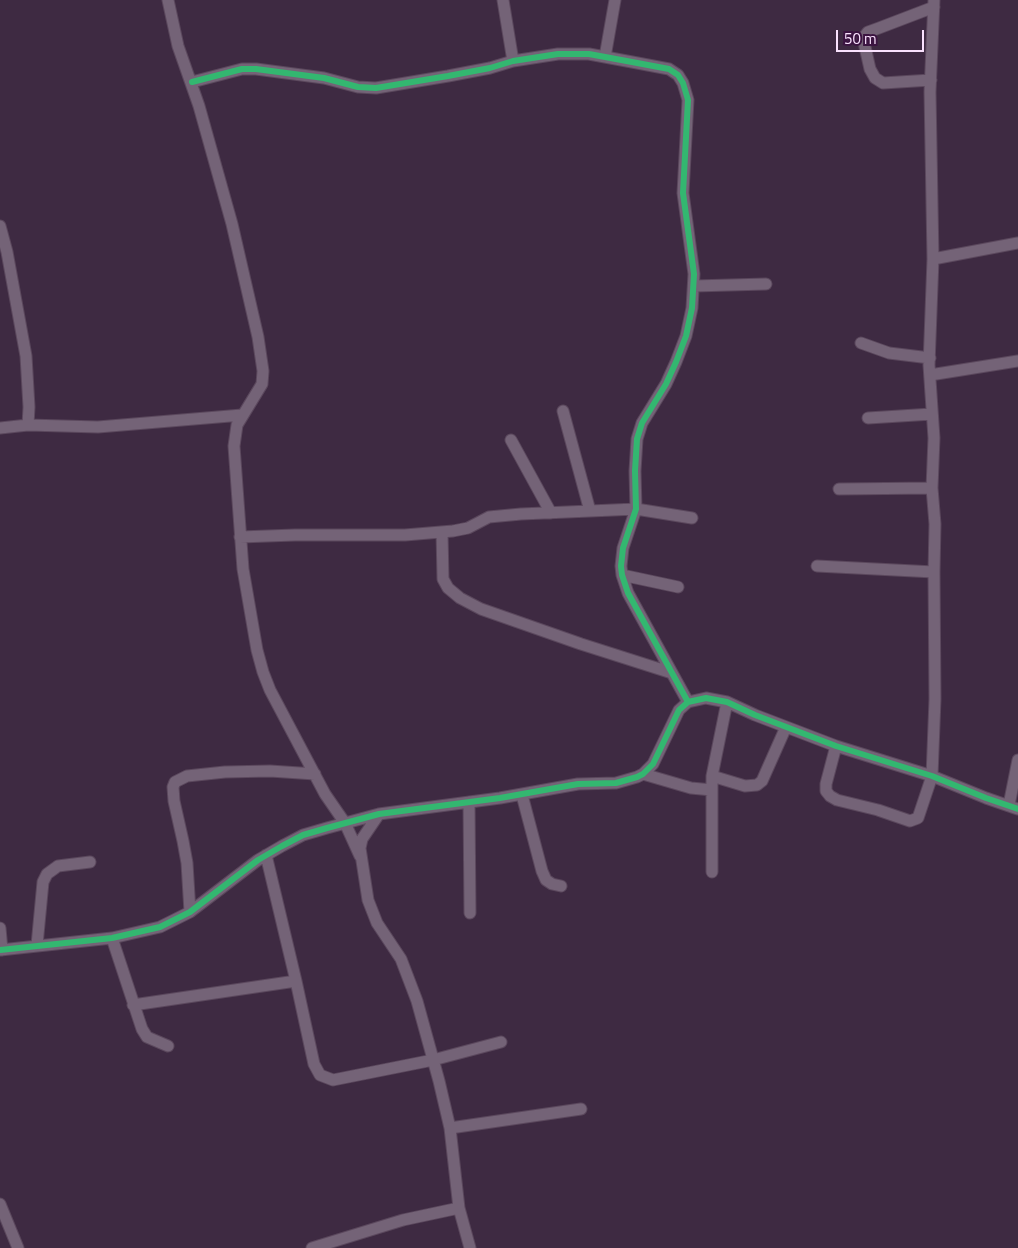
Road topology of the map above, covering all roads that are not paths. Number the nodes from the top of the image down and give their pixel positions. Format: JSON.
{"nodes":[{"id":1,"x":168,"y":0,"type":"edge"},
{"id":2,"x":503,"y":0,"type":"edge"},
{"id":3,"x":616,"y":0,"type":"edge"},
{"id":4,"x":934,"y":4,"type":"edge"},
{"id":5,"x":605,"y":57,"type":"junction"},
{"id":6,"x":513,"y":61,"type":"junction"},
{"id":7,"x":931,"y":80,"type":"junction"},
{"id":8,"x":192,"y":82,"type":"junction"},
{"id":9,"x":0,"y":226,"type":"edge"},
{"id":10,"x":1018,"y":243,"type":"edge"},
{"id":11,"x":933,"y":259,"type":"junction"},
{"id":12,"x":766,"y":284,"type":"dead end"},
{"id":13,"x":694,"y":286,"type":"junction"},
{"id":14,"x":861,"y":343,"type":"dead end"},
{"id":15,"x":930,"y":358,"type":"junction"},
{"id":16,"x":1018,"y":361,"type":"edge"},
{"id":17,"x":930,"y":375,"type":"junction"},
{"id":18,"x":562,"y":411,"type":"dead end"},
{"id":19,"x":932,"y":414,"type":"junction"},
{"id":20,"x":242,"y":415,"type":"junction"},
{"id":21,"x":868,"y":418,"type":"dead end"},
{"id":22,"x":28,"y":425,"type":"junction"},
{"id":23,"x":0,"y":428,"type":"edge"},
{"id":24,"x":511,"y":440,"type":"dead end"},
{"id":25,"x":932,"y":488,"type":"junction"},
{"id":26,"x":839,"y":489,"type":"dead end"},
{"id":27,"x":636,"y":509,"type":"junction"},
{"id":28,"x":590,"y":511,"type":"junction"},
{"id":29,"x":551,"y":513,"type":"junction"},
{"id":30,"x":692,"y":518,"type":"dead end"},
{"id":31,"x":442,"y":532,"type":"junction"},
{"id":32,"x":240,"y":537,"type":"junction"},
{"id":33,"x":817,"y":566,"type":"dead end"},
{"id":34,"x":934,"y":572,"type":"junction"},
{"id":35,"x":622,"y":575,"type":"junction"},
{"id":36,"x":678,"y":587,"type":"dead end"},
{"id":37,"x":672,"y":673,"type":"junction"},
{"id":38,"x":688,"y":702,"type":"junction"},
{"id":39,"x":727,"y":702,"type":"junction"},
{"id":40,"x":786,"y":727,"type":"junction"},
{"id":41,"x":836,"y":746,"type":"junction"},
{"id":42,"x":1018,"y":760,"type":"edge"},
{"id":43,"x":315,"y":774,"type":"junction"},
{"id":44,"x":643,"y":774,"type":"junction"},
{"id":45,"x":712,"y":776,"type":"junction"},
{"id":46,"x":932,"y":776,"type":"junction"},
{"id":47,"x":712,"y":790,"type":"junction"},
{"id":48,"x":522,"y":795,"type":"junction"},
{"id":49,"x":469,"y":802,"type":"junction"},
{"id":50,"x":1013,"y":807,"type":"edge"},
{"id":51,"x":379,"y":814,"type":"junction"},
{"id":52,"x":345,"y":823,"type":"junction"},
{"id":53,"x":266,"y":855,"type":"junction"},
{"id":54,"x":360,"y":856,"type":"junction"},
{"id":55,"x":90,"y":862,"type":"dead end"},
{"id":56,"x":712,"y":872,"type":"dead end"},
{"id":57,"x":562,"y":886,"type":"dead end"},
{"id":58,"x":190,"y":912,"type":"junction"},
{"id":59,"x":470,"y":912,"type":"dead end"},
{"id":60,"x":0,"y":928,"type":"edge"},
{"id":61,"x":112,"y":938,"type":"junction"},
{"id":62,"x":37,"y":945,"type":"junction"},
{"id":63,"x":1,"y":950,"type":"edge"},
{"id":64,"x":296,"y":981,"type":"junction"},
{"id":65,"x":133,"y":1005,"type":"junction"},
{"id":66,"x":501,"y":1042,"type":"dead end"},
{"id":67,"x":168,"y":1046,"type":"dead end"},
{"id":68,"x":433,"y":1060,"type":"junction"},
{"id":69,"x":581,"y":1109,"type":"dead end"},
{"id":70,"x":450,"y":1128,"type":"junction"},
{"id":71,"x":0,"y":1204,"type":"edge"},
{"id":72,"x":459,"y":1208,"type":"junction"},
{"id":73,"x":18,"y":1248,"type":"edge"},
{"id":74,"x":312,"y":1248,"type":"edge"},
{"id":75,"x":470,"y":1248,"type":"edge"}],
"edges":[{"from":1,"to":8,"type":"street"},
{"from":2,"to":6,"type":"street"},
{"from":3,"to":5,"type":"street"},
{"from":4,"to":7,"type":"street"},
{"from":4,"to":7,"type":"street"},
{"from":5,"to":6,"type":"street"},
{"from":5,"to":13,"type":"street"},
{"from":6,"to":8,"type":"street"},
{"from":7,"to":11,"type":"street"},
{"from":8,"to":20,"type":"street"},
{"from":9,"to":22,"type":"street"},
{"from":10,"to":11,"type":"street"},
{"from":11,"to":15,"type":"street"},
{"from":12,"to":13,"type":"street"},
{"from":13,"to":27,"type":"street"},
{"from":14,"to":15,"type":"street"},
{"from":15,"to":17,"type":"street"},
{"from":16,"to":17,"type":"street"},
{"from":17,"to":19,"type":"street"},
{"from":18,"to":28,"type":"street"},
{"from":19,"to":21,"type":"street"},
{"from":19,"to":25,"type":"street"},
{"from":20,"to":22,"type":"street"},
{"from":20,"to":32,"type":"street"},
{"from":22,"to":23,"type":"street"},
{"from":24,"to":29,"type":"street"},
{"from":25,"to":26,"type":"street"},
{"from":25,"to":34,"type":"street"},
{"from":27,"to":28,"type":"street"},
{"from":27,"to":30,"type":"street"},
{"from":27,"to":35,"type":"street"},
{"from":28,"to":29,"type":"street"},
{"from":29,"to":31,"type":"street"},
{"from":31,"to":32,"type":"street"},
{"from":31,"to":37,"type":"street"},
{"from":32,"to":43,"type":"street"},
{"from":33,"to":34,"type":"street"},
{"from":34,"to":46,"type":"street"},
{"from":35,"to":36,"type":"street"},
{"from":35,"to":37,"type":"street"},
{"from":37,"to":38,"type":"street"},
{"from":38,"to":39,"type":"street"},
{"from":38,"to":44,"type":"street"},
{"from":39,"to":40,"type":"street"},
{"from":39,"to":45,"type":"street"},
{"from":40,"to":41,"type":"street"},
{"from":40,"to":45,"type":"street"},
{"from":41,"to":46,"type":"street"},
{"from":41,"to":46,"type":"street"},
{"from":42,"to":50,"type":"street"},
{"from":43,"to":52,"type":"street"},
{"from":43,"to":58,"type":"street"},
{"from":44,"to":47,"type":"street"},
{"from":44,"to":48,"type":"street"},
{"from":45,"to":47,"type":"street"},
{"from":46,"to":50,"type":"street"},
{"from":47,"to":56,"type":"street"},
{"from":48,"to":49,"type":"street"},
{"from":48,"to":57,"type":"street"},
{"from":49,"to":51,"type":"street"},
{"from":49,"to":59,"type":"street"},
{"from":51,"to":52,"type":"street"},
{"from":51,"to":54,"type":"street"},
{"from":52,"to":53,"type":"street"},
{"from":52,"to":54,"type":"street"},
{"from":53,"to":58,"type":"street"},
{"from":53,"to":64,"type":"street"},
{"from":54,"to":68,"type":"street"},
{"from":55,"to":62,"type":"street"},
{"from":58,"to":61,"type":"street"},
{"from":60,"to":63,"type":"street"},
{"from":61,"to":62,"type":"street"},
{"from":61,"to":65,"type":"street"},
{"from":62,"to":63,"type":"street"},
{"from":64,"to":65,"type":"street"},
{"from":64,"to":68,"type":"street"},
{"from":65,"to":67,"type":"street"},
{"from":66,"to":68,"type":"street"},
{"from":68,"to":70,"type":"street"},
{"from":69,"to":70,"type":"street"},
{"from":70,"to":72,"type":"street"},
{"from":71,"to":73,"type":"street"},
{"from":72,"to":74,"type":"street"},
{"from":72,"to":75,"type":"street"}]}
